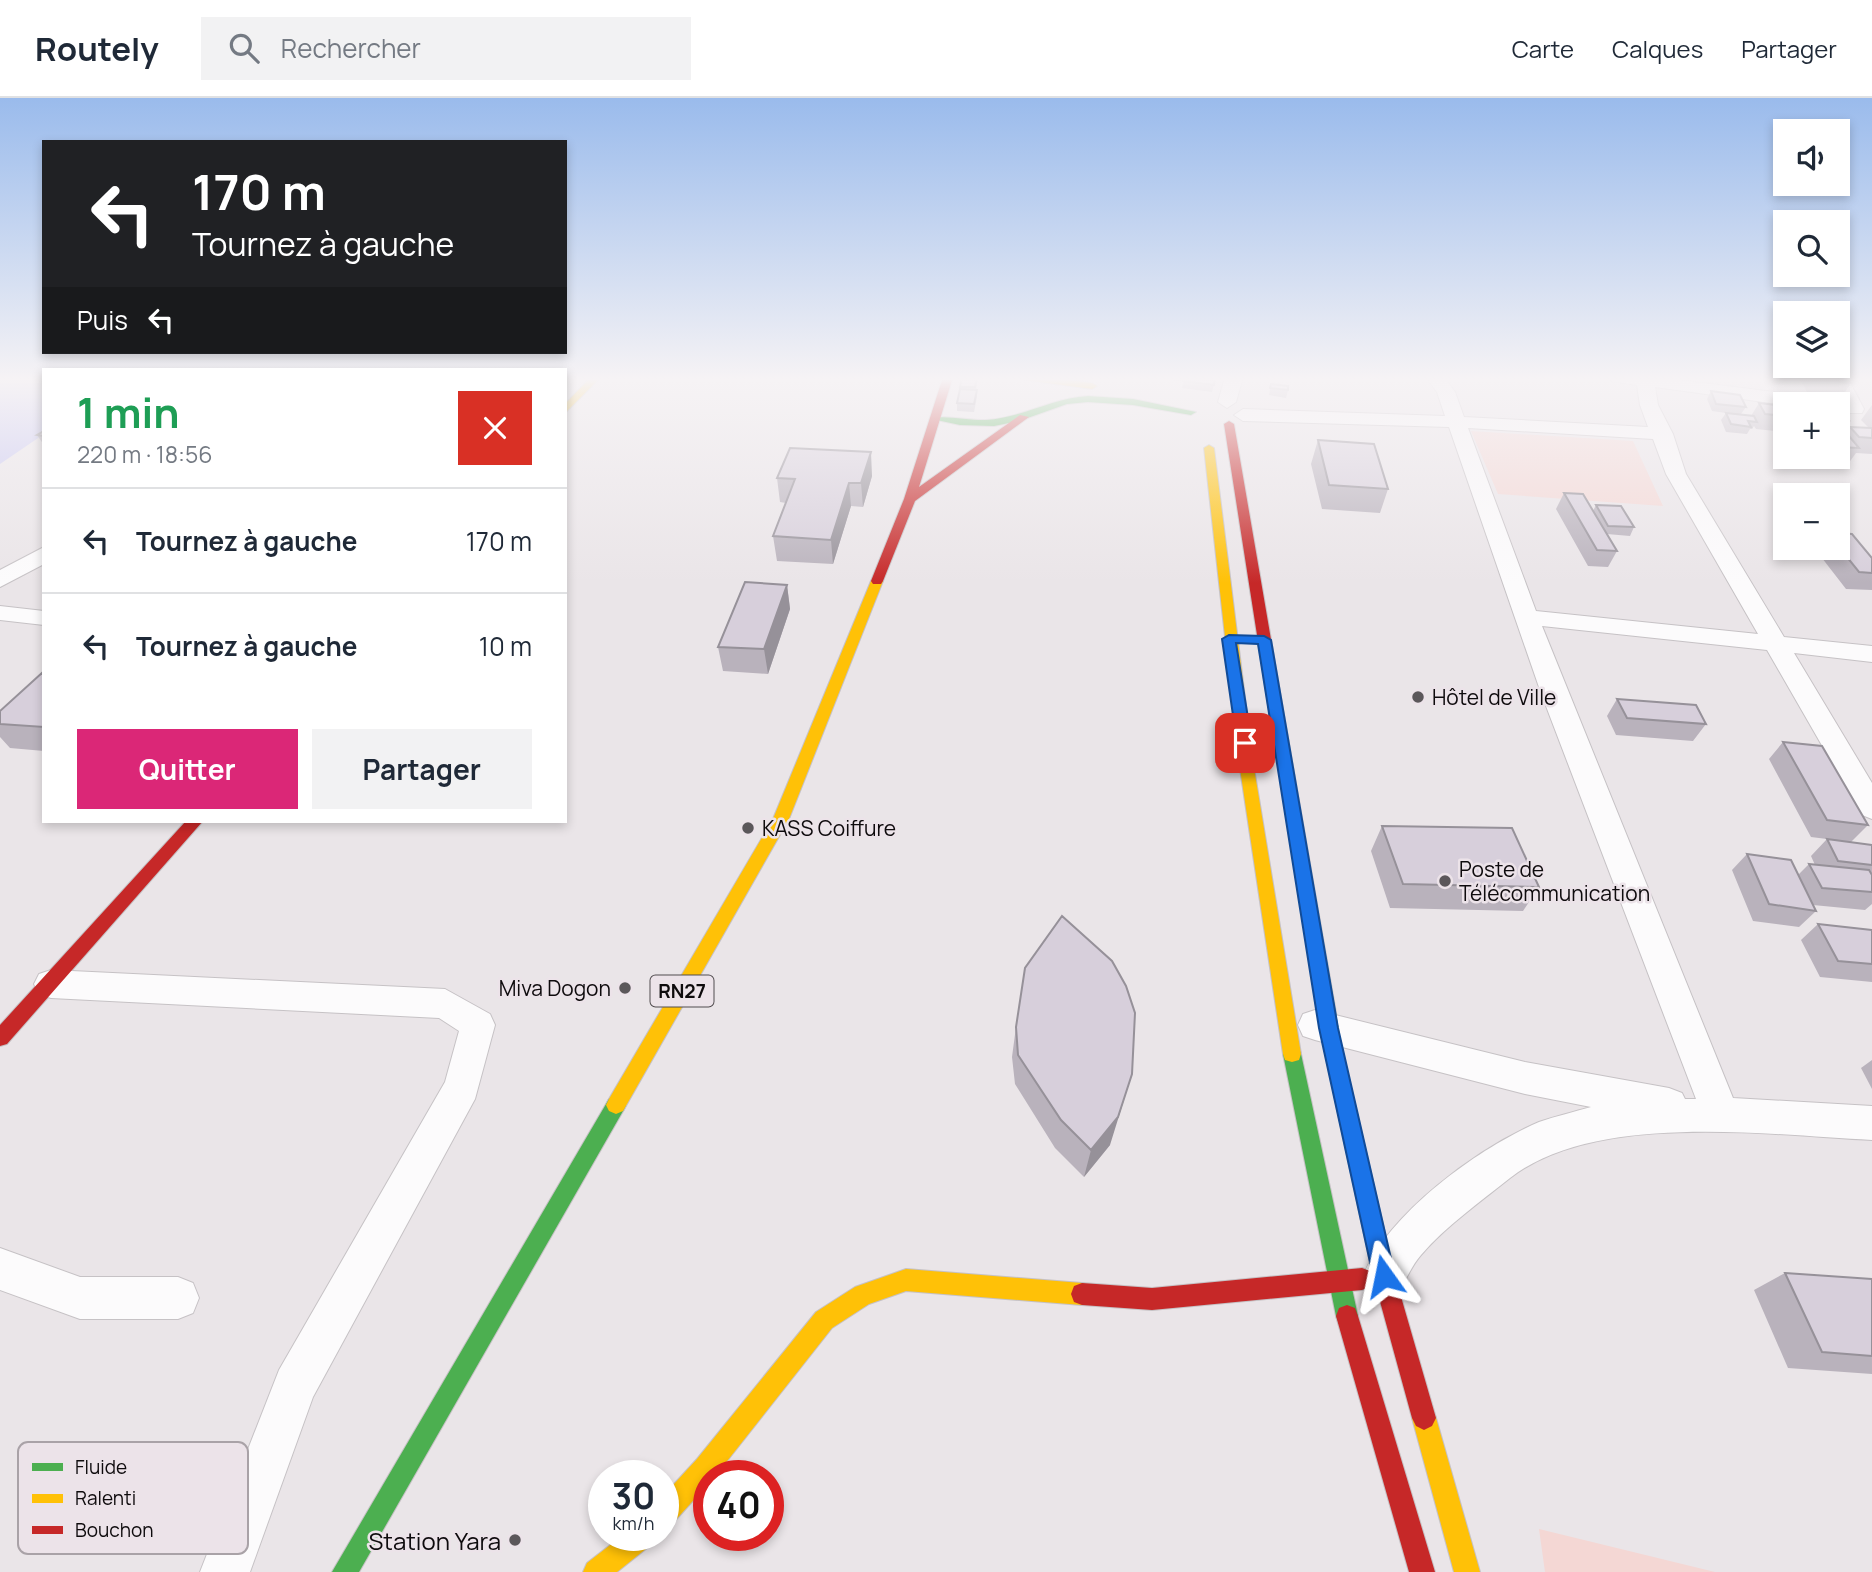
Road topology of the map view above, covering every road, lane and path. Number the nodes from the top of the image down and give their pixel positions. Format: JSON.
{"nodes":[{"id":1,"x":928,"y":446,"type":"edge"},
{"id":2,"x":984,"y":446,"type":"edge"},
{"id":3,"x":1219,"y":446,"type":"edge"},
{"id":4,"x":1226,"y":446,"type":"edge"},
{"id":5,"x":1465,"y":446,"type":"edge"},
{"id":6,"x":1667,"y":446,"type":"edge"},
{"id":7,"x":910,"y":499,"type":"junction"},
{"id":8,"x":1216,"y":515,"type":"junction"},
{"id":9,"x":1244,"y":516,"type":"junction"},
{"id":10,"x":42,"y":555,"type":"edge"},
{"id":11,"x":0,"y":580,"type":"edge"},
{"id":12,"x":0,"y":613,"type":"edge"},
{"id":13,"x":1526,"y":617,"type":"junction"},
{"id":14,"x":42,"y":618,"type":"edge"},
{"id":15,"x":1229,"y":639,"type":"junction"},
{"id":16,"x":1264,"y":640,"type":"junction"},
{"id":17,"x":1776,"y":645,"type":"junction"},
{"id":18,"x":1872,"y":654,"type":"edge"},
{"id":19,"x":1872,"y":808,"type":"edge"},
{"id":20,"x":193,"y":823,"type":"edge"},
{"id":21,"x":1284,"y":875,"type":"junction"},
{"id":22,"x":51,"y":984,"type":"junction"},
{"id":23,"x":1286,"y":1019,"type":"junction"},
{"id":24,"x":1329,"y":1028,"type":"junction"},
{"id":25,"x":0,"y":1038,"type":"edge"},
{"id":26,"x":1721,"y":1115,"type":"junction"},
{"id":27,"x":1872,"y":1123,"type":"edge"},
{"id":28,"x":0,"y":1269,"type":"edge"},
{"id":29,"x":1384,"y":1276,"type":"junction"},
{"id":30,"x":1339,"y":1281,"type":"junction"},
{"id":31,"x":178,"y":1298,"type":"dead end"},
{"id":32,"x":679,"y":1498,"type":"edge"},
{"id":33,"x":248,"y":1511,"type":"edge"},
{"id":34,"x":623,"y":1551,"type":"edge"},
{"id":35,"x":232,"y":1554,"type":"edge"},
{"id":36,"x":225,"y":1572,"type":"edge"},
{"id":37,"x":345,"y":1572,"type":"edge"},
{"id":38,"x":596,"y":1572,"type":"edge"},
{"id":39,"x":1422,"y":1572,"type":"edge"},
{"id":40,"x":1467,"y":1572,"type":"edge"}],
"edges":[{"from":1,"to":7,"type":"street","number":"RN27"},
{"from":2,"to":7,"type":"street"},
{"from":3,"to":8,"type":"street"},
{"from":4,"to":9,"type":"street"},
{"from":5,"to":13,"type":"street"},
{"from":6,"to":17,"type":"street"},
{"from":7,"to":37,"type":"street","number":"RN27"},
{"from":8,"to":9,"type":"street"},
{"from":8,"to":15,"type":"street"},
{"from":9,"to":16,"type":"street"},
{"from":10,"to":11,"type":"street"},
{"from":12,"to":14,"type":"street"},
{"from":13,"to":17,"type":"street"},
{"from":13,"to":26,"type":"street"},
{"from":15,"to":16,"type":"street"},
{"from":15,"to":21,"type":"street"},
{"from":16,"to":21,"type":"street"},
{"from":17,"to":18,"type":"street"},
{"from":17,"to":19,"type":"street"},
{"from":20,"to":22,"type":"street"},
{"from":21,"to":23,"type":"street"},
{"from":21,"to":24,"type":"street"},
{"from":22,"to":25,"type":"street"},
{"from":22,"to":33,"type":"street"},
{"from":23,"to":24,"type":"street"},
{"from":23,"to":30,"type":"street"},
{"from":24,"to":26,"type":"street"},
{"from":24,"to":29,"type":"street"},
{"from":26,"to":27,"type":"street"},
{"from":26,"to":29,"type":"street"},
{"from":28,"to":31,"type":"street"},
{"from":29,"to":30,"type":"street"},
{"from":29,"to":40,"type":"street"},
{"from":30,"to":32,"type":"street"},
{"from":30,"to":39,"type":"street"},
{"from":34,"to":38,"type":"street"},
{"from":35,"to":36,"type":"street"}]}
